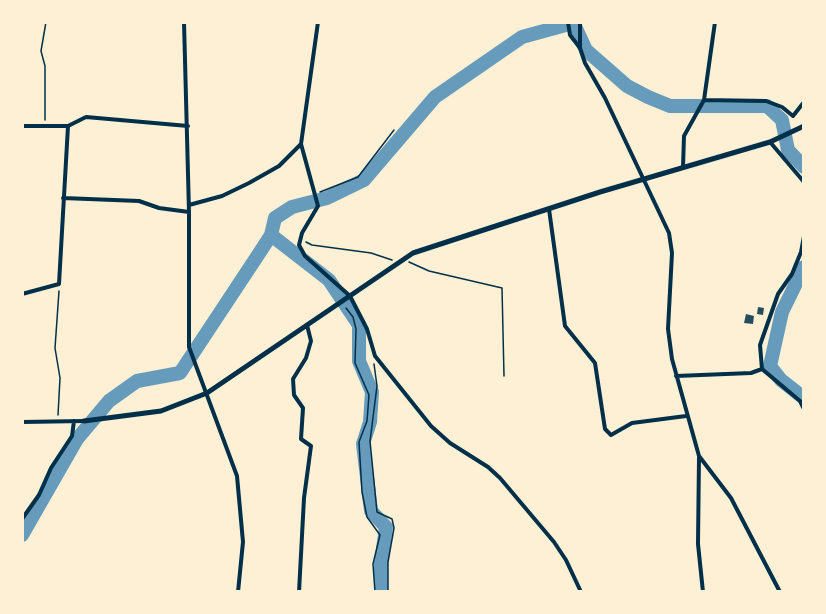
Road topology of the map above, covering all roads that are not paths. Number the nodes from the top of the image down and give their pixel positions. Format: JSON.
{"nodes":[{"id":1,"x":184,"y":22,"type":"edge"},
{"id":2,"x":318,"y":22,"type":"edge"},
{"id":3,"x":580,"y":22,"type":"edge"},
{"id":4,"x":715,"y":22,"type":"edge"},
{"id":5,"x":568,"y":25,"type":"edge"},
{"id":6,"x":580,"y":48,"type":"junction"},
{"id":7,"x":704,"y":100,"type":"junction"},
{"id":8,"x":804,"y":102,"type":"edge"},
{"id":9,"x":22,"y":126,"type":"edge"},
{"id":10,"x":68,"y":126,"type":"junction"},
{"id":11,"x":188,"y":126,"type":"junction"},
{"id":12,"x":804,"y":126,"type":"edge"},
{"id":13,"x":770,"y":142,"type":"junction"},
{"id":14,"x":301,"y":144,"type":"junction"},
{"id":15,"x":683,"y":167,"type":"junction"},
{"id":16,"x":644,"y":180,"type":"junction"},
{"id":17,"x":804,"y":182,"type":"edge"},
{"id":18,"x":62,"y":198,"type":"junction"},
{"id":19,"x":189,"y":205,"type":"junction"},
{"id":20,"x":549,"y":209,"type":"junction"},
{"id":21,"x":189,"y":212,"type":"junction"},
{"id":22,"x":804,"y":236,"type":"edge"},
{"id":23,"x":22,"y":294,"type":"edge"},
{"id":24,"x":350,"y":296,"type":"junction"},
{"id":25,"x":307,"y":325,"type":"junction"},
{"id":26,"x":762,"y":369,"type":"junction"},
{"id":27,"x":676,"y":376,"type":"junction"},
{"id":28,"x":207,"y":393,"type":"junction"},
{"id":29,"x":804,"y":409,"type":"edge"},
{"id":30,"x":686,"y":416,"type":"junction"},
{"id":31,"x":74,"y":421,"type":"junction"},
{"id":32,"x":84,"y":421,"type":"joint"},
{"id":33,"x":22,"y":422,"type":"edge"},
{"id":34,"x":699,"y":456,"type":"junction"},
{"id":35,"x":22,"y":519,"type":"edge"},
{"id":36,"x":238,"y":591,"type":"edge"},
{"id":37,"x":299,"y":591,"type":"edge"},
{"id":38,"x":581,"y":591,"type":"edge"},
{"id":39,"x":703,"y":591,"type":"edge"},
{"id":40,"x":780,"y":591,"type":"edge"}],
"edges":[{"from":1,"to":11,"type":"street"},
{"from":2,"to":14,"type":"street"},
{"from":3,"to":6,"type":"street"},
{"from":4,"to":7,"type":"street"},
{"from":5,"to":6,"type":"street"},
{"from":6,"to":16,"type":"street"},
{"from":7,"to":8,"type":"street"},
{"from":7,"to":15,"type":"street"},
{"from":9,"to":10,"type":"street"},
{"from":10,"to":11,"type":"street"},
{"from":10,"to":18,"type":"street"},
{"from":11,"to":19,"type":"street"},
{"from":12,"to":13,"type":"street"},
{"from":13,"to":15,"type":"street"},
{"from":13,"to":17,"type":"street"},
{"from":14,"to":19,"type":"street"},
{"from":14,"to":24,"type":"street"},
{"from":15,"to":16,"type":"street"},
{"from":16,"to":20,"type":"street"},
{"from":16,"to":27,"type":"street"},
{"from":18,"to":21,"type":"street"},
{"from":18,"to":23,"type":"street"},
{"from":19,"to":21,"type":"street"},
{"from":20,"to":24,"type":"street"},
{"from":20,"to":30,"type":"street"},
{"from":21,"to":28,"type":"street"},
{"from":22,"to":26,"type":"street"},
{"from":24,"to":25,"type":"street"},
{"from":24,"to":38,"type":"street"},
{"from":25,"to":28,"type":"street"},
{"from":25,"to":37,"type":"street"},
{"from":26,"to":27,"type":"street"},
{"from":26,"to":29,"type":"street"},
{"from":27,"to":30,"type":"street"},
{"from":28,"to":32,"type":"street"},
{"from":28,"to":36,"type":"street"},
{"from":30,"to":34,"type":"street"},
{"from":31,"to":32,"type":"street"},
{"from":31,"to":33,"type":"street"},
{"from":31,"to":35,"type":"street"},
{"from":34,"to":39,"type":"street"},
{"from":34,"to":40,"type":"street"}]}
